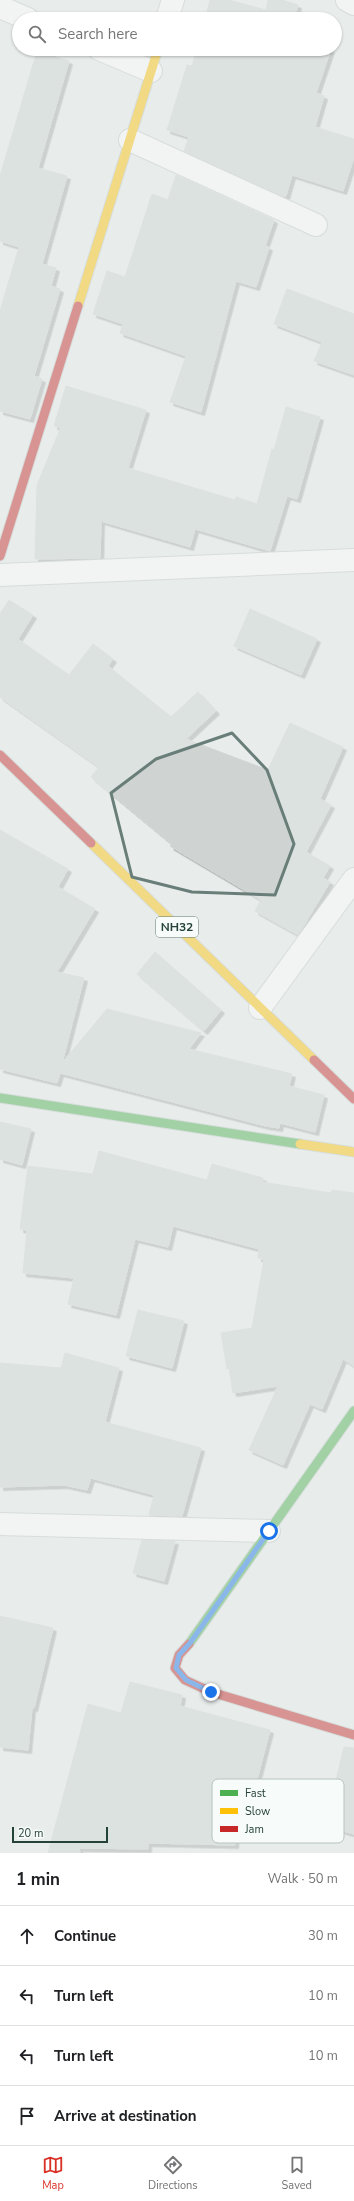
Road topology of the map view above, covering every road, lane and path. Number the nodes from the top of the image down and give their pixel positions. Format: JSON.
{"nodes":[{"id":1,"x":173,"y":0,"type":"edge"},
{"id":2,"x":347,"y":0,"type":"edge"},
{"id":3,"x":354,"y":4,"type":"edge"},
{"id":4,"x":0,"y":7,"type":"edge"},
{"id":5,"x":12,"y":12,"type":"edge"},
{"id":6,"x":169,"y":12,"type":"edge"},
{"id":7,"x":116,"y":56,"type":"edge"},
{"id":8,"x":156,"y":56,"type":"edge"},
{"id":9,"x":151,"y":71,"type":"junction"},
{"id":10,"x":130,"y":140,"type":"junction"},
{"id":11,"x":316,"y":225,"type":"dead end"},
{"id":12,"x":0,"y":556,"type":"edge"},
{"id":13,"x":354,"y":560,"type":"edge"},
{"id":14,"x":0,"y":575,"type":"edge"},
{"id":15,"x":0,"y":755,"type":"edge"},
{"id":16,"x":354,"y":879,"type":"edge"},
{"id":17,"x":260,"y":1008,"type":"junction"},
{"id":18,"x":0,"y":1098,"type":"edge"},
{"id":19,"x":354,"y":1099,"type":"edge"},
{"id":20,"x":354,"y":1152,"type":"edge"},
{"id":21,"x":354,"y":1411,"type":"edge"},
{"id":22,"x":0,"y":1524,"type":"edge"},
{"id":23,"x":269,"y":1531,"type":"junction"},
{"id":24,"x":354,"y":1734,"type":"edge"}],
"edges":[{"from":1,"to":6,"type":"street"},
{"from":2,"to":3,"type":"street"},
{"from":4,"to":5,"type":"street"},
{"from":7,"to":9,"type":"street"},
{"from":8,"to":9,"type":"main road"},
{"from":9,"to":10,"type":"main road"},
{"from":10,"to":11,"type":"street"},
{"from":10,"to":12,"type":"main road"},
{"from":13,"to":14,"type":"street"},
{"from":15,"to":17,"type":"main road","number":"NH32"},
{"from":16,"to":17,"type":"street"},
{"from":17,"to":19,"type":"main road","number":"NH32"},
{"from":18,"to":20,"type":"main road"},
{"from":21,"to":23,"type":"main road"},
{"from":22,"to":23,"type":"street"},
{"from":23,"to":24,"type":"main road"}]}
